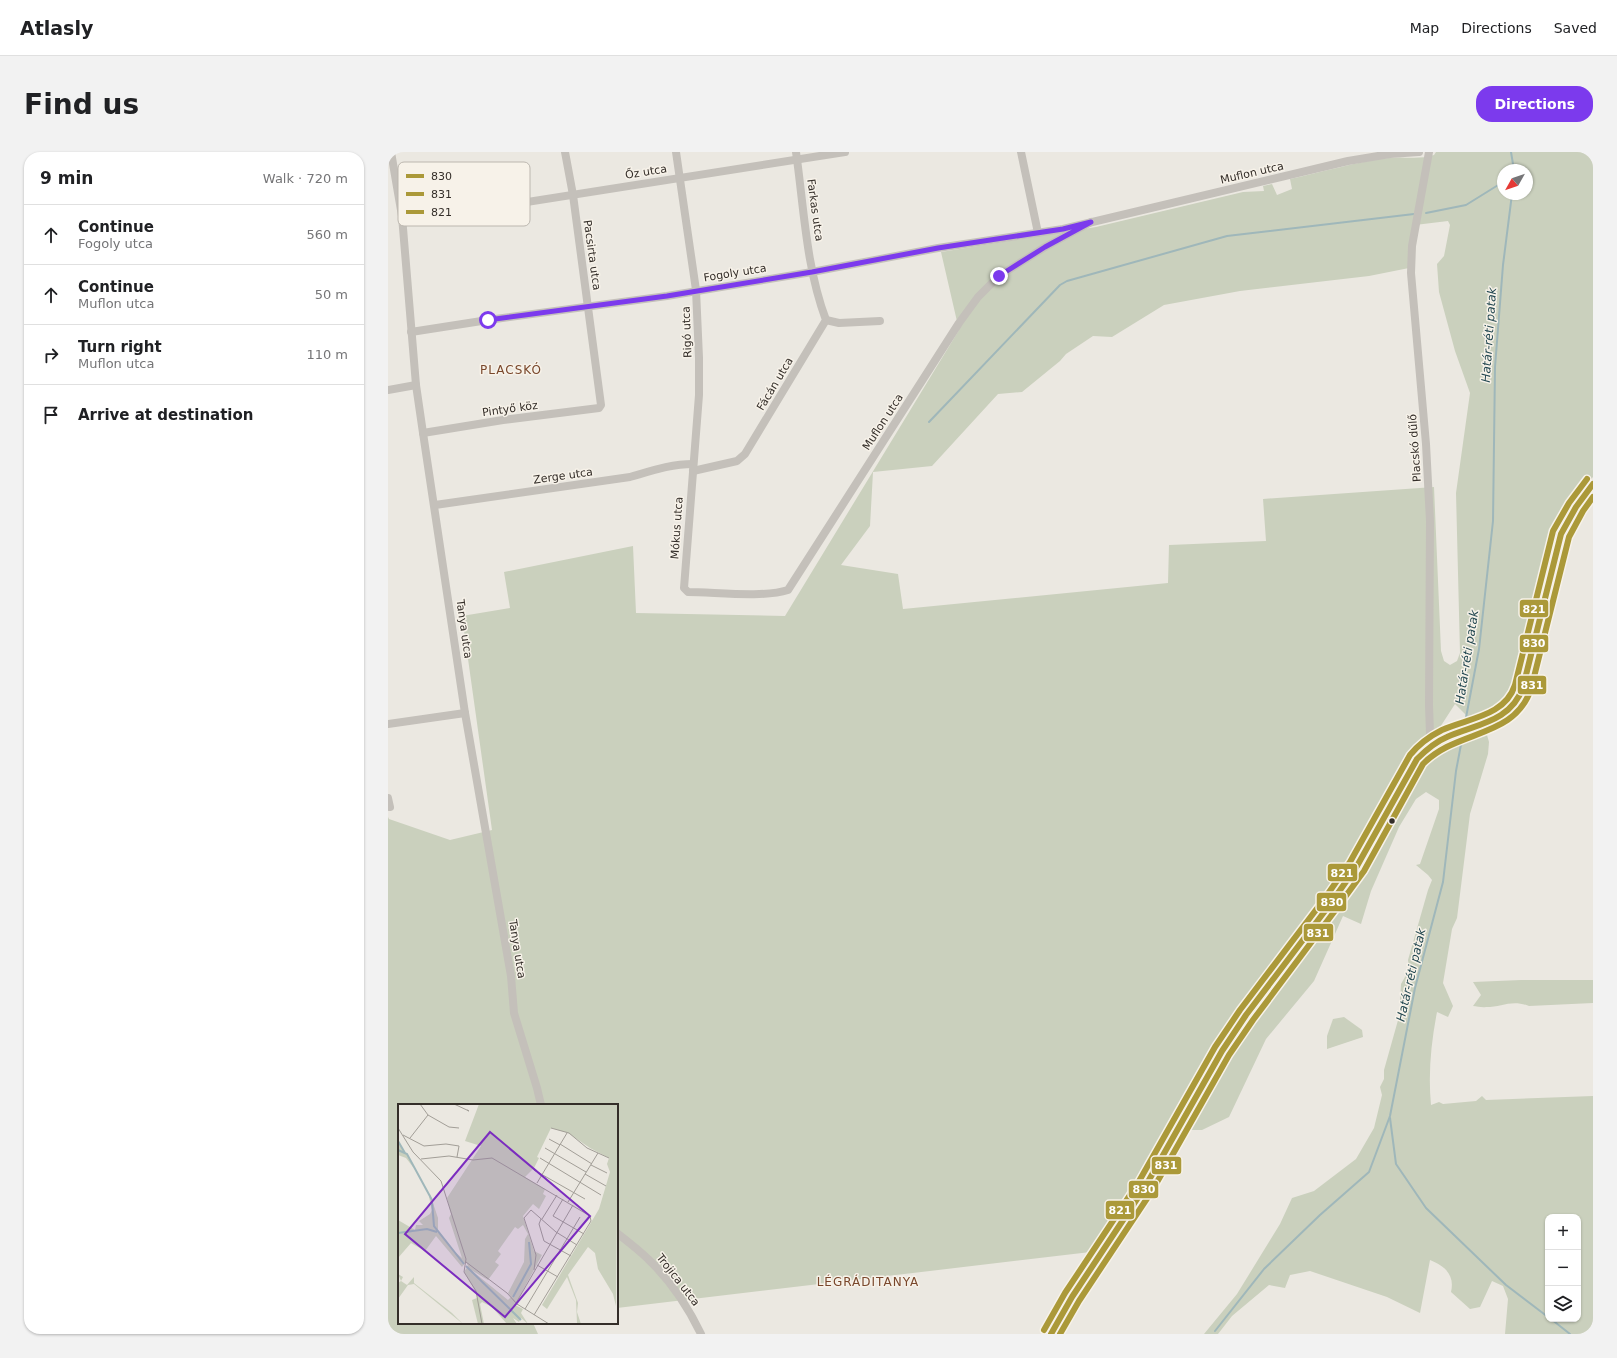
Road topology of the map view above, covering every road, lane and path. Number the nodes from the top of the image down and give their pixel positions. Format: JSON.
{"nodes":[{"id":1,"x":391,"y":152,"type":"edge"},
{"id":2,"x":565,"y":152,"type":"edge"},
{"id":3,"x":676,"y":152,"type":"edge"},
{"id":4,"x":845,"y":152,"type":"edge"},
{"id":5,"x":1021,"y":152,"type":"edge"},
{"id":6,"x":1419,"y":152,"type":"edge"},
{"id":7,"x":1429,"y":152,"type":"edge"},
{"id":8,"x":796,"y":156,"type":"edge"},
{"id":9,"x":679,"y":178,"type":"junction"},
{"id":10,"x":398,"y":193,"type":"edge"},
{"id":11,"x":573,"y":195,"type":"junction"},
{"id":12,"x":530,"y":202,"type":"edge"},
{"id":13,"x":1091,"y":222,"type":"junction"},
{"id":14,"x":403,"y":226,"type":"edge"},
{"id":15,"x":1038,"y":233,"type":"junction"},
{"id":16,"x":812,"y":272,"type":"junction"},
{"id":17,"x":696,"y":290,"type":"junction"},
{"id":18,"x":588,"y":307,"type":"junction"},
{"id":19,"x":826,"y":320,"type":"junction"},
{"id":20,"x":880,"y":321,"type":"dead end"},
{"id":21,"x":411,"y":332,"type":"junction"},
{"id":22,"x":416,"y":385,"type":"junction"},
{"id":23,"x":388,"y":390,"type":"edge"},
{"id":24,"x":600,"y":408,"type":"joint"},
{"id":25,"x":423,"y":433,"type":"junction"},
{"id":26,"x":693,"y":467,"type":"junction"},
{"id":27,"x":1593,"y":484,"type":"edge"},
{"id":28,"x":435,"y":505,"type":"junction"},
{"id":29,"x":688,"y":592,"type":"joint"},
{"id":30,"x":465,"y":713,"type":"junction"},
{"id":31,"x":388,"y":724,"type":"edge"},
{"id":32,"x":1434,"y":744,"type":"junction"},
{"id":33,"x":388,"y":798,"type":"edge"},
{"id":34,"x":390,"y":807,"type":"dead end"},
{"id":35,"x":541,"y":1104,"type":"edge"},
{"id":36,"x":618,"y":1234,"type":"edge"},
{"id":37,"x":702,"y":1334,"type":"edge"},
{"id":38,"x":1051,"y":1334,"type":"edge"}],
"edges":[{"from":1,"to":10,"type":"street","name":"Tanya utca"},
{"from":2,"to":11,"type":"street","name":"Pacsirta utca"},
{"from":3,"to":9,"type":"street","name":"Rigó utca"},
{"from":4,"to":8,"type":"street","name":"Őz utca"},
{"from":5,"to":15,"type":"street"},
{"from":6,"to":13,"type":"street","name":"Muflon utca"},
{"from":7,"to":32,"type":"street","name":"Placskó dűlő"},
{"from":8,"to":9,"type":"street","name":"Őz utca"},
{"from":8,"to":16,"type":"street","name":"Farkas utca"},
{"from":9,"to":11,"type":"street","name":"Őz utca"},
{"from":9,"to":17,"type":"street","name":"Rigó utca"},
{"from":11,"to":12,"type":"street","name":"Őz utca"},
{"from":11,"to":18,"type":"street","name":"Pacsirta utca"},
{"from":13,"to":15,"type":"street","name":"Muflon utca"},
{"from":13,"to":29,"type":"street","name":"Muflon utca"},
{"from":14,"to":21,"type":"street","name":"Tanya utca"},
{"from":15,"to":16,"type":"street","name":"Fogoly utca"},
{"from":16,"to":17,"type":"street","name":"Fogoly utca"},
{"from":16,"to":19,"type":"street"},
{"from":17,"to":18,"type":"street","name":"Fogoly utca"},
{"from":17,"to":26,"type":"street","name":"Rigó utca"},
{"from":18,"to":21,"type":"street","name":"Fogoly utca"},
{"from":18,"to":24,"type":"street","name":"Pacsirta utca"},
{"from":19,"to":20,"type":"street"},
{"from":19,"to":26,"type":"street","name":"Fácán utca"},
{"from":21,"to":22,"type":"street","name":"Tanya utca"},
{"from":22,"to":23,"type":"street"},
{"from":22,"to":25,"type":"street","name":"Tanya utca"},
{"from":24,"to":25,"type":"street","name":"Pintyő köz"},
{"from":25,"to":28,"type":"street","name":"Tanya utca"},
{"from":26,"to":28,"type":"street","name":"Zerge utca"},
{"from":26,"to":29,"type":"street","name":"Mókus utca"},
{"from":27,"to":32,"type":"street"},
{"from":28,"to":30,"type":"street","name":"Tanya utca"},
{"from":30,"to":31,"type":"street"},
{"from":30,"to":35,"type":"street","name":"Tanya utca"},
{"from":32,"to":38,"type":"street"},
{"from":33,"to":34,"type":"street"},
{"from":36,"to":37,"type":"street","name":"Trojica utca"}]}
